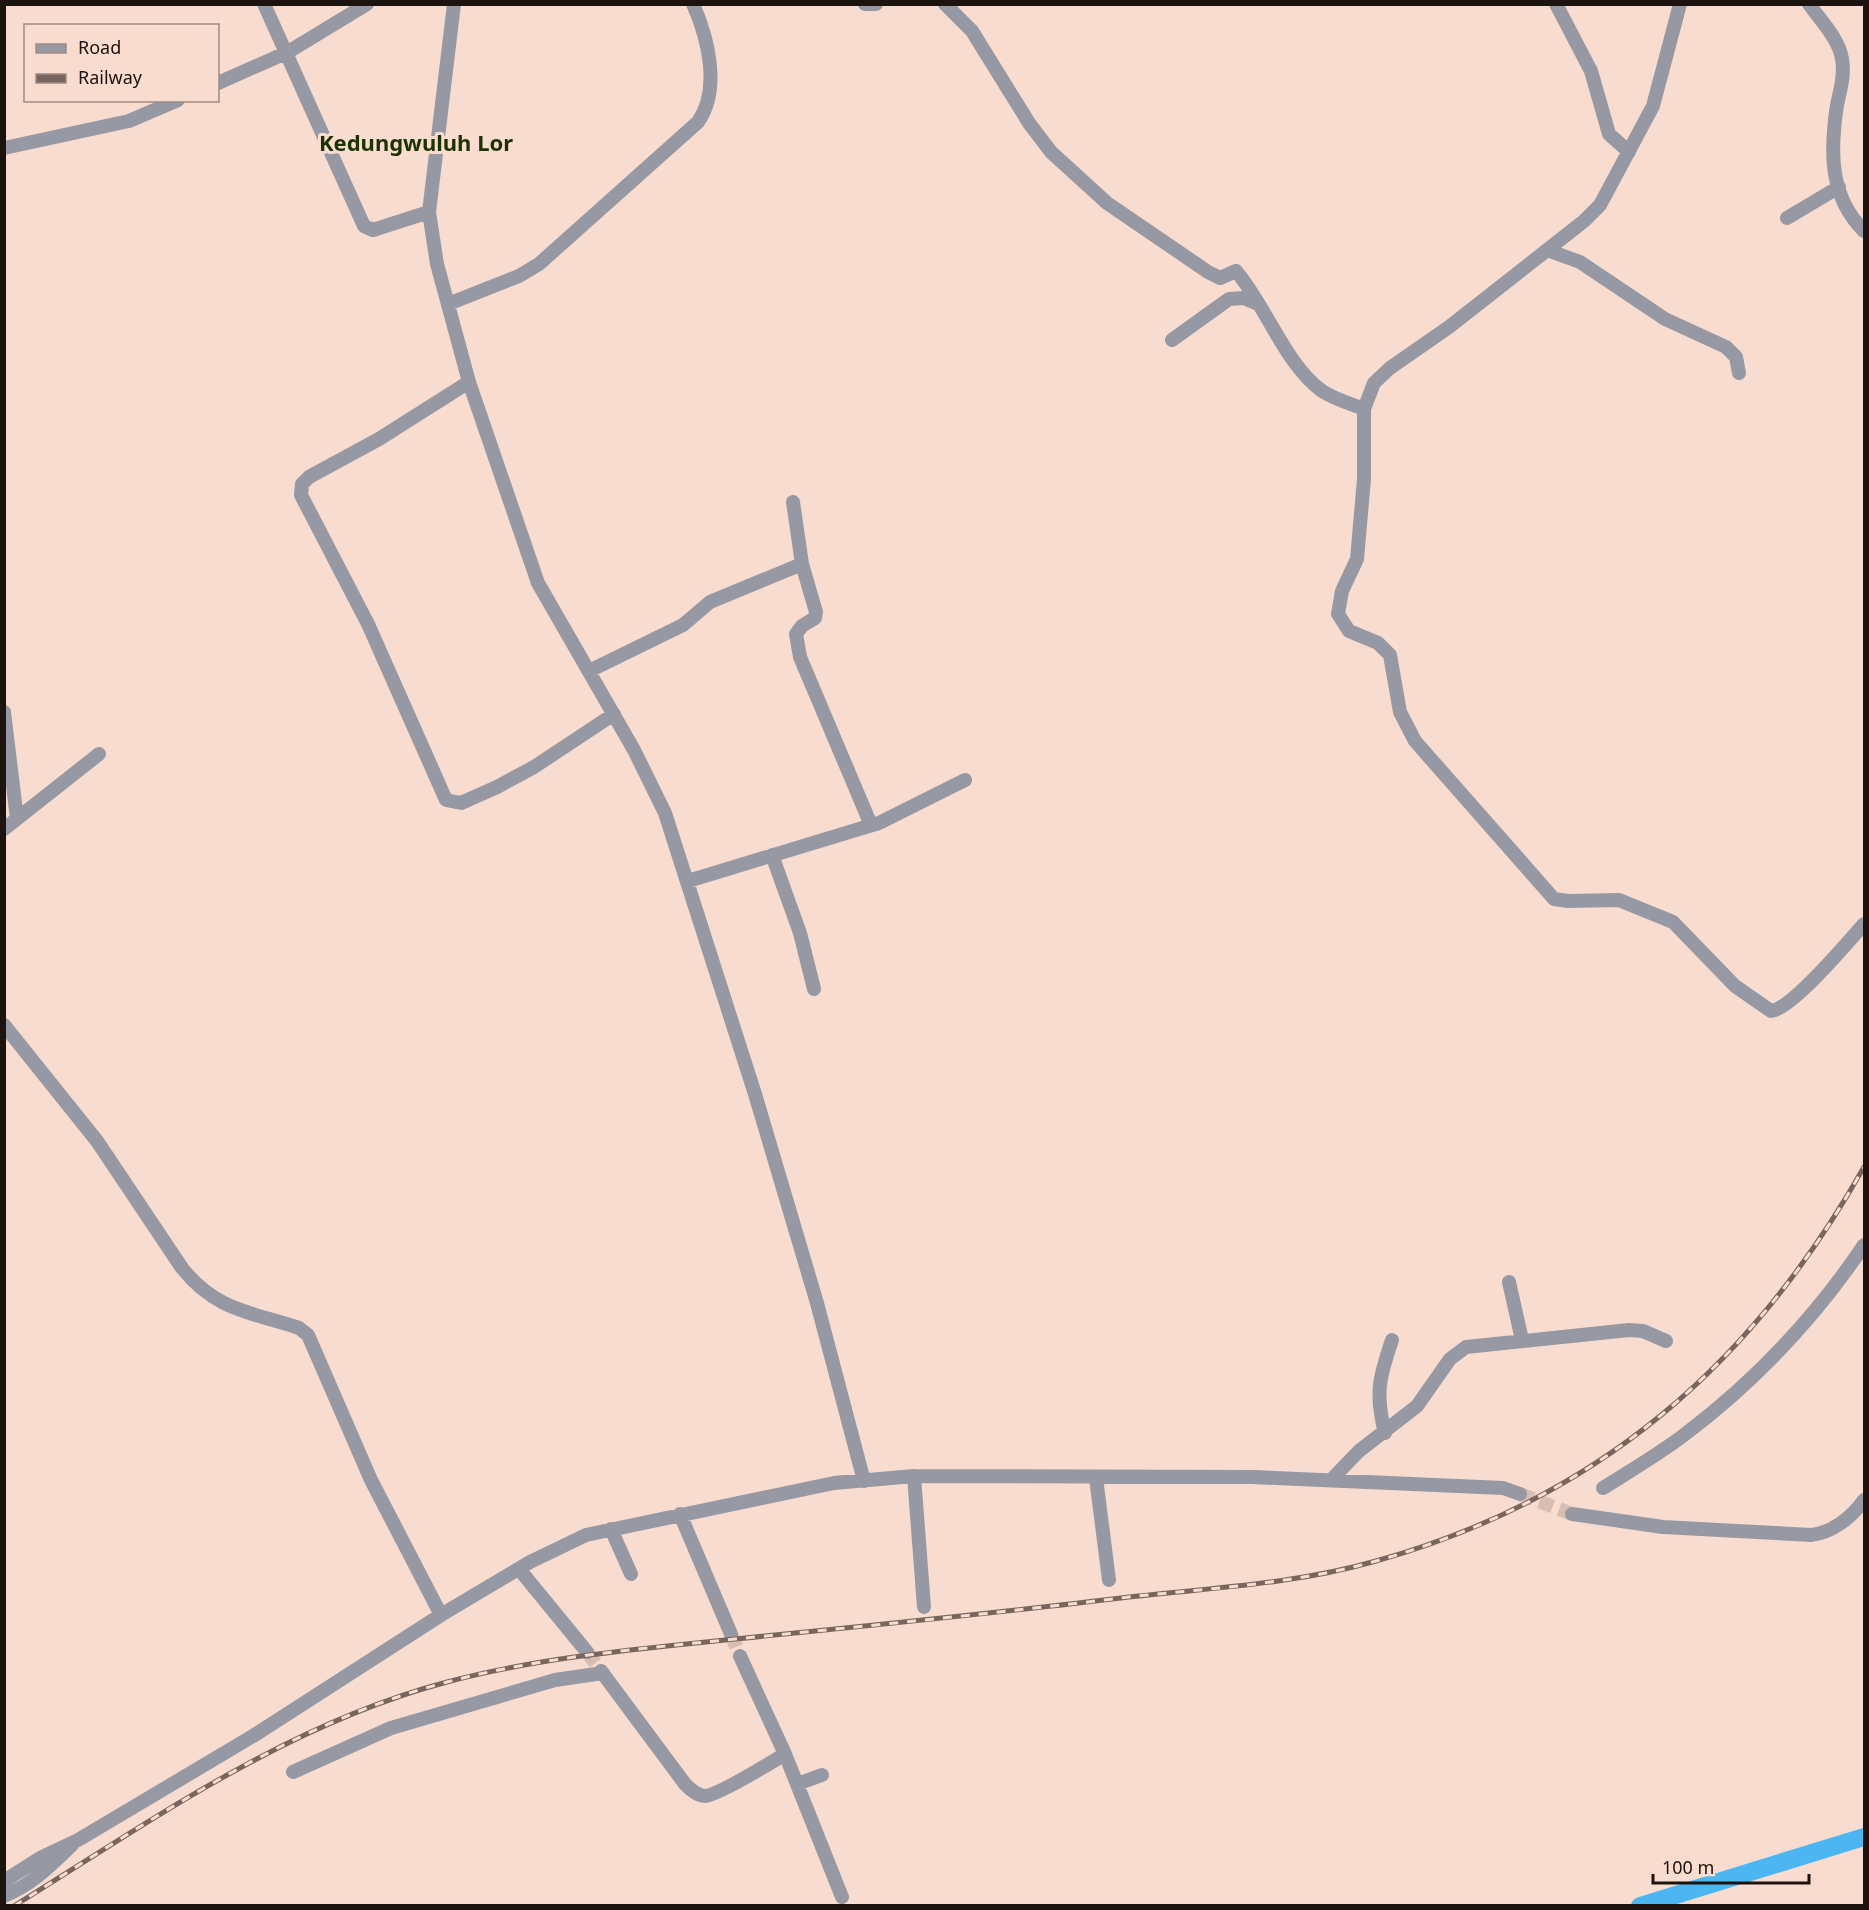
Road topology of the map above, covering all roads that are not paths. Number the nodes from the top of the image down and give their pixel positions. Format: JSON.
{"nodes":[{"id":1,"x":264,"y":4,"type":"edge"},
{"id":2,"x":367,"y":4,"type":"edge"},
{"id":3,"x":454,"y":4,"type":"edge"},
{"id":4,"x":693,"y":4,"type":"edge"},
{"id":5,"x":865,"y":4,"type":"edge"},
{"id":6,"x":876,"y":4,"type":"edge"},
{"id":7,"x":945,"y":4,"type":"edge"},
{"id":8,"x":1556,"y":4,"type":"edge"},
{"id":9,"x":1680,"y":4,"type":"edge"},
{"id":10,"x":1809,"y":4,"type":"edge"},
{"id":11,"x":288,"y":52,"type":"junction"},
{"id":12,"x":219,"y":83,"type":"edge"},
{"id":13,"x":173,"y":102,"type":"edge"},
{"id":14,"x":4,"y":148,"type":"edge"},
{"id":15,"x":1629,"y":152,"type":"junction"},
{"id":16,"x":1839,"y":188,"type":"junction"},
{"id":17,"x":429,"y":212,"type":"junction"},
{"id":18,"x":1787,"y":218,"type":"dead end"},
{"id":19,"x":1864,"y":231,"type":"edge"},
{"id":20,"x":1547,"y":250,"type":"junction"},
{"id":21,"x":448,"y":304,"type":"junction"},
{"id":22,"x":1258,"y":304,"type":"junction"},
{"id":23,"x":1172,"y":340,"type":"dead end"},
{"id":24,"x":1739,"y":373,"type":"dead end"},
{"id":25,"x":469,"y":382,"type":"junction"},
{"id":26,"x":1364,"y":409,"type":"junction"},
{"id":27,"x":793,"y":502,"type":"dead end"},
{"id":28,"x":802,"y":564,"type":"junction"},
{"id":29,"x":589,"y":671,"type":"junction"},
{"id":30,"x":4,"y":712,"type":"edge"},
{"id":31,"x":614,"y":714,"type":"junction"},
{"id":32,"x":99,"y":754,"type":"dead end"},
{"id":33,"x":965,"y":780,"type":"dead end"},
{"id":34,"x":17,"y":819,"type":"junction"},
{"id":35,"x":871,"y":825,"type":"junction"},
{"id":36,"x":4,"y":829,"type":"edge"},
{"id":37,"x":772,"y":855,"type":"junction"},
{"id":38,"x":688,"y":881,"type":"junction"},
{"id":39,"x":1864,"y":924,"type":"edge"},
{"id":40,"x":814,"y":989,"type":"dead end"},
{"id":41,"x":4,"y":1025,"type":"edge"},
{"id":42,"x":1864,"y":1245,"type":"edge"},
{"id":43,"x":1509,"y":1282,"type":"dead end"},
{"id":44,"x":1392,"y":1340,"type":"dead end"},
{"id":45,"x":1522,"y":1340,"type":"junction"},
{"id":46,"x":1666,"y":1341,"type":"dead end"},
{"id":47,"x":1385,"y":1433,"type":"junction"},
{"id":48,"x":914,"y":1476,"type":"junction"},
{"id":49,"x":1096,"y":1478,"type":"junction"},
{"id":50,"x":1333,"y":1478,"type":"junction"},
{"id":51,"x":864,"y":1481,"type":"junction"},
{"id":52,"x":1603,"y":1488,"type":"dead end"},
{"id":53,"x":1520,"y":1494,"type":"tunnel mouth"},
{"id":54,"x":1864,"y":1500,"type":"edge"},
{"id":55,"x":680,"y":1514,"type":"junction"},
{"id":56,"x":1572,"y":1514,"type":"tunnel mouth"},
{"id":57,"x":611,"y":1530,"type":"junction"},
{"id":58,"x":519,"y":1569,"type":"junction"},
{"id":59,"x":631,"y":1574,"type":"dead end"},
{"id":60,"x":1108,"y":1580,"type":"dead end"},
{"id":61,"x":924,"y":1607,"type":"dead end"},
{"id":62,"x":441,"y":1615,"type":"junction"},
{"id":63,"x":731,"y":1634,"type":"tunnel mouth"},
{"id":64,"x":587,"y":1652,"type":"tunnel mouth"},
{"id":65,"x":740,"y":1656,"type":"tunnel mouth"},
{"id":66,"x":785,"y":1754,"type":"junction"},
{"id":67,"x":293,"y":1772,"type":"dead end"},
{"id":68,"x":822,"y":1775,"type":"dead end"},
{"id":69,"x":797,"y":1784,"type":"junction"},
{"id":70,"x":78,"y":1840,"type":"junction"},
{"id":71,"x":4,"y":1881,"type":"edge"},
{"id":72,"x":4,"y":1896,"type":"edge"},
{"id":73,"x":842,"y":1897,"type":"dead end"}],
"edges":[{"from":1,"to":11,"type":"street"},
{"from":2,"to":11,"type":"street"},
{"from":3,"to":17,"type":"street"},
{"from":4,"to":21,"type":"street"},
{"from":5,"to":6,"type":"street"},
{"from":7,"to":22,"type":"street"},
{"from":8,"to":15,"type":"street"},
{"from":9,"to":15,"type":"street"},
{"from":10,"to":16,"type":"street"},
{"from":11,"to":12,"type":"street"},
{"from":11,"to":17,"type":"street"},
{"from":13,"to":14,"type":"street"},
{"from":15,"to":20,"type":"street"},
{"from":16,"to":18,"type":"street"},
{"from":16,"to":19,"type":"street"},
{"from":17,"to":21,"type":"street"},
{"from":20,"to":24,"type":"street"},
{"from":20,"to":26,"type":"street"},
{"from":21,"to":25,"type":"street"},
{"from":22,"to":23,"type":"street"},
{"from":22,"to":26,"type":"street"},
{"from":25,"to":29,"type":"street"},
{"from":25,"to":31,"type":"street"},
{"from":26,"to":39,"type":"street"},
{"from":27,"to":28,"type":"street"},
{"from":28,"to":29,"type":"street"},
{"from":28,"to":35,"type":"street"},
{"from":29,"to":31,"type":"street"},
{"from":30,"to":34,"type":"street"},
{"from":31,"to":38,"type":"street"},
{"from":32,"to":34,"type":"street"},
{"from":33,"to":35,"type":"street"},
{"from":34,"to":36,"type":"street"},
{"from":35,"to":37,"type":"street"},
{"from":37,"to":38,"type":"street"},
{"from":37,"to":40,"type":"street"},
{"from":38,"to":51,"type":"street"},
{"from":41,"to":62,"type":"street"},
{"from":42,"to":52,"type":"street"},
{"from":43,"to":45,"type":"street"},
{"from":44,"to":47,"type":"street"},
{"from":45,"to":46,"type":"street"},
{"from":45,"to":47,"type":"street"},
{"from":47,"to":50,"type":"street"},
{"from":48,"to":49,"type":"street"},
{"from":48,"to":51,"type":"street"},
{"from":48,"to":61,"type":"street"},
{"from":49,"to":50,"type":"street"},
{"from":49,"to":60,"type":"street"},
{"from":50,"to":53,"type":"street"},
{"from":51,"to":55,"type":"street"},
{"from":54,"to":56,"type":"street"},
{"from":55,"to":57,"type":"street"},
{"from":55,"to":63,"type":"street"},
{"from":57,"to":58,"type":"street"},
{"from":57,"to":59,"type":"street"},
{"from":58,"to":62,"type":"street"},
{"from":58,"to":64,"type":"street"},
{"from":62,"to":70,"type":"street"},
{"from":65,"to":66,"type":"street"},
{"from":66,"to":67,"type":"street"},
{"from":66,"to":69,"type":"street"},
{"from":68,"to":69,"type":"street"},
{"from":69,"to":73,"type":"street"},
{"from":70,"to":71,"type":"street"},
{"from":70,"to":72,"type":"street"}]}
